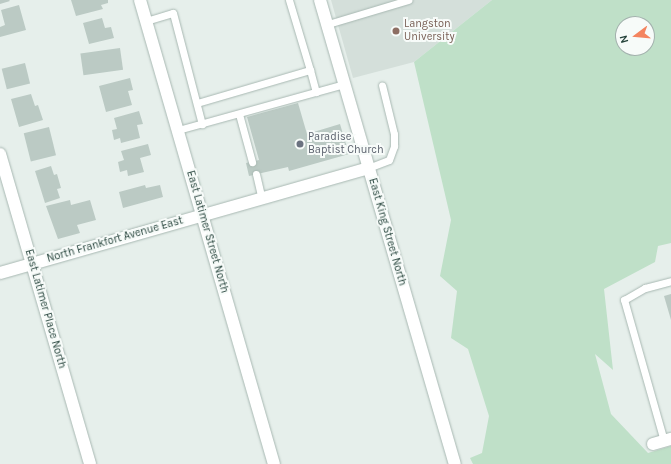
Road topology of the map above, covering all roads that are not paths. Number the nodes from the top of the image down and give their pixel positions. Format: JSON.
{"nodes":[{"id":1,"x":140,"y":0,"type":"edge"},
{"id":2,"x":289,"y":0,"type":"edge"},
{"id":3,"x":320,"y":0,"type":"edge"},
{"id":4,"x":408,"y":0,"type":"edge"},
{"id":5,"x":146,"y":20,"type":"junction"},
{"id":6,"x":328,"y":24,"type":"junction"},
{"id":7,"x":310,"y":70,"type":"junction"},
{"id":8,"x":344,"y":84,"type":"junction"},
{"id":9,"x":382,"y":85,"type":"dead end"},
{"id":10,"x":316,"y":92,"type":"junction"},
{"id":11,"x":197,"y":104,"type":"junction"},
{"id":12,"x":239,"y":114,"type":"junction"},
{"id":13,"x":202,"y":124,"type":"junction"},
{"id":14,"x":178,"y":130,"type":"junction"},
{"id":15,"x":0,"y":154,"type":"edge"},
{"id":16,"x":252,"y":162,"type":"dead end"},
{"id":17,"x":368,"y":168,"type":"junction"},
{"id":18,"x":256,"y":174,"type":"dead end"},
{"id":19,"x":262,"y":198,"type":"junction"},
{"id":20,"x":202,"y":216,"type":"junction"},
{"id":21,"x":31,"y":264,"type":"junction"},
{"id":22,"x":0,"y":273,"type":"edge"},
{"id":23,"x":671,"y":281,"type":"edge"},
{"id":24,"x":663,"y":442,"type":"edge"},
{"id":25,"x":90,"y":464,"type":"edge"},
{"id":26,"x":274,"y":464,"type":"edge"},
{"id":27,"x":454,"y":464,"type":"edge"}],
"edges":[{"from":1,"to":5,"type":"street","name":"East Latimer Street North"},
{"from":2,"to":7,"type":"lane"},
{"from":3,"to":6,"type":"street","name":"East King Street North"},
{"from":4,"to":6,"type":"lane"},
{"from":5,"to":11,"type":"lane"},
{"from":5,"to":14,"type":"street","name":"East Latimer Street North"},
{"from":6,"to":8,"type":"street","name":"East King Street North"},
{"from":7,"to":10,"type":"lane"},
{"from":7,"to":11,"type":"lane"},
{"from":8,"to":10,"type":"lane"},
{"from":8,"to":17,"type":"street","name":"East King Street North"},
{"from":9,"to":17,"type":"lane"},
{"from":10,"to":12,"type":"lane"},
{"from":11,"to":13,"type":"lane"},
{"from":12,"to":13,"type":"lane"},
{"from":12,"to":16,"type":"lane"},
{"from":13,"to":14,"type":"lane"},
{"from":14,"to":20,"type":"street","name":"East Latimer Street North"},
{"from":15,"to":21,"type":"street","name":"East Latimer Place North"},
{"from":17,"to":19,"type":"street","name":"North Frankfort Avenue East"},
{"from":17,"to":27,"type":"street","name":"East King Street North"},
{"from":18,"to":19,"type":"lane"},
{"from":19,"to":20,"type":"street","name":"North Frankfort Avenue East"},
{"from":20,"to":21,"type":"street","name":"North Frankfort Avenue East"},
{"from":20,"to":26,"type":"street","name":"East Latimer Street North"},
{"from":21,"to":22,"type":"street","name":"North Frankfort Avenue East"},
{"from":21,"to":25,"type":"street","name":"East Latimer Place North"},
{"from":23,"to":24,"type":"lane"}]}
